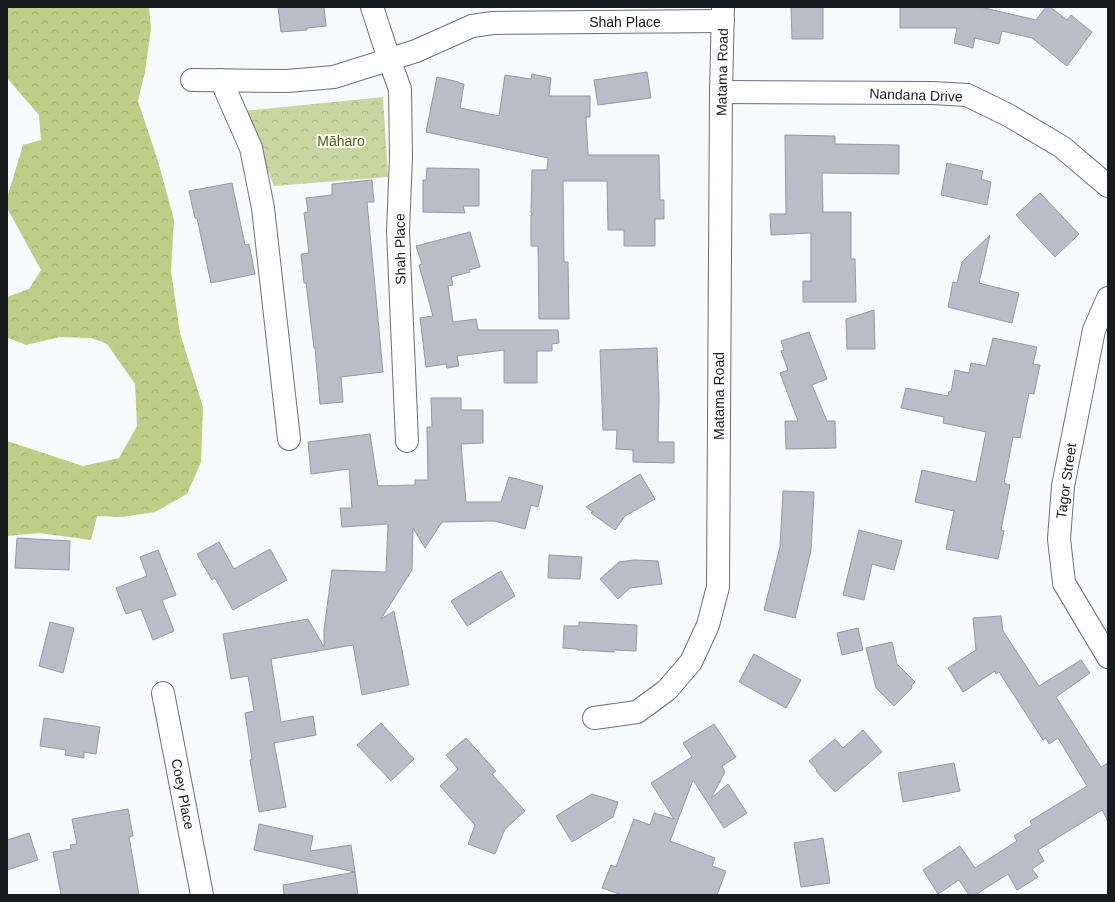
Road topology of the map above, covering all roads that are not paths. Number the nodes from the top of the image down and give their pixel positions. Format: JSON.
{"nodes":[{"id":1,"x":372,"y":7,"type":"edge"},
{"id":2,"x":723,"y":14,"type":"edge"},
{"id":3,"x":389,"y":59,"type":"junction"},
{"id":4,"x":192,"y":80,"type":"dead end"},
{"id":5,"x":220,"y":80,"type":"junction"},
{"id":6,"x":721,"y":92,"type":"junction"},
{"id":7,"x":1108,"y":186,"type":"edge"},
{"id":8,"x":1108,"y":298,"type":"edge"},
{"id":9,"x":289,"y":439,"type":"dead end"},
{"id":10,"x":407,"y":441,"type":"dead end"},
{"id":11,"x":1108,"y":657,"type":"edge"},
{"id":12,"x":163,"y":693,"type":"dead end"},
{"id":13,"x":594,"y":718,"type":"dead end"},
{"id":14,"x":202,"y":895,"type":"edge"}],
"edges":[{"from":1,"to":3,"type":"street","name":"Shah Place"},
{"from":2,"to":3,"type":"street","name":"Shah Place"},
{"from":2,"to":6,"type":"street","name":"Matama Road"},
{"from":3,"to":5,"type":"street","name":"Shah Place"},
{"from":3,"to":10,"type":"street","name":"Shah Place"},
{"from":4,"to":5,"type":"street","name":"Shah Place"},
{"from":5,"to":9,"type":"street"},
{"from":6,"to":7,"type":"street","name":"Nandana Drive"},
{"from":6,"to":13,"type":"street","name":"Matama Road"},
{"from":8,"to":11,"type":"street","name":"Tagor Street"},
{"from":12,"to":14,"type":"street","name":"Coey Place"}]}
